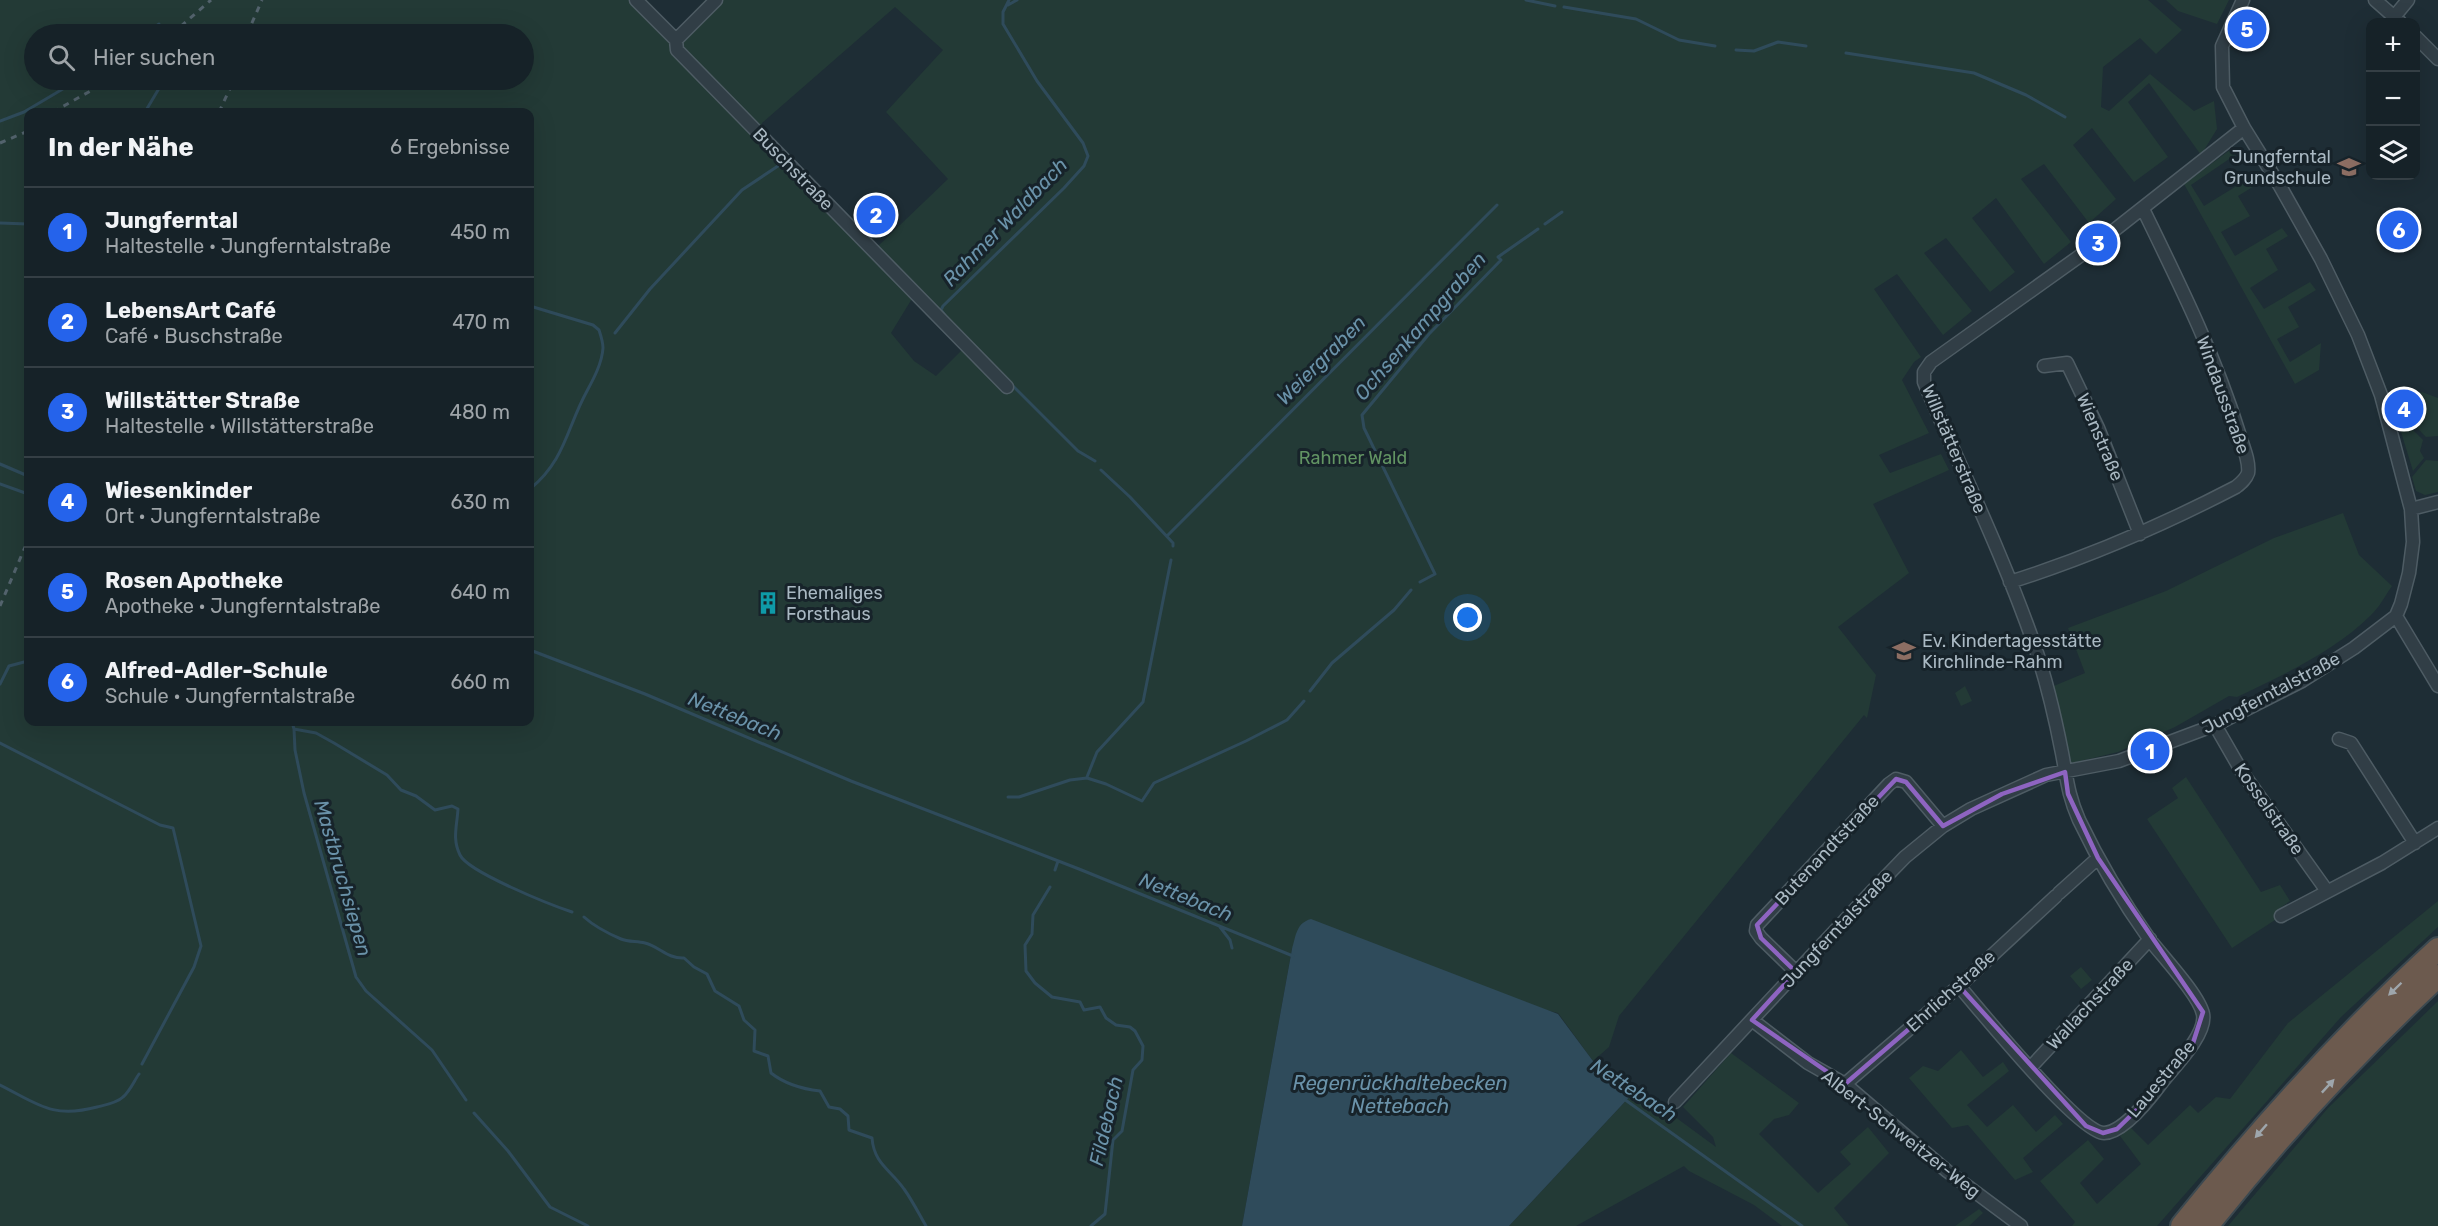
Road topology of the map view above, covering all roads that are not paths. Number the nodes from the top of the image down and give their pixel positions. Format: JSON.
{"nodes":[{"id":1,"x":636,"y":0,"type":"edge"},
{"id":2,"x":716,"y":0,"type":"edge"},
{"id":3,"x":2243,"y":0,"type":"edge"},
{"id":4,"x":2375,"y":0,"type":"edge"},
{"id":5,"x":2408,"y":0,"type":"edge"},
{"id":6,"x":2395,"y":18,"type":"edge"},
{"id":7,"x":2398,"y":18,"type":"edge"},
{"id":8,"x":676,"y":40,"type":"junction"},
{"id":9,"x":2420,"y":42,"type":"edge"},
{"id":10,"x":2438,"y":59,"type":"edge"},
{"id":11,"x":2244,"y":128,"type":"junction"},
{"id":12,"x":2143,"y":209,"type":"junction"},
{"id":13,"x":2044,"y":366,"type":"dead end"},
{"id":14,"x":1007,"y":387,"type":"dead end"},
{"id":15,"x":2438,"y":502,"type":"edge"},
{"id":16,"x":2411,"y":508,"type":"junction"},
{"id":17,"x":2140,"y":534,"type":"junction"},
{"id":18,"x":2010,"y":582,"type":"junction"},
{"id":19,"x":2396,"y":616,"type":"junction"},
{"id":20,"x":2438,"y":686,"type":"edge"},
{"id":21,"x":2215,"y":725,"type":"junction"},
{"id":22,"x":2339,"y":739,"type":"dead end"},
{"id":23,"x":2065,"y":772,"type":"junction"},
{"id":24,"x":1943,"y":825,"type":"junction"},
{"id":25,"x":2438,"y":828,"type":"edge"},
{"id":26,"x":2415,"y":843,"type":"junction"},
{"id":27,"x":2098,"y":858,"type":"junction"},
{"id":28,"x":2327,"y":891,"type":"junction"},
{"id":29,"x":2281,"y":916,"type":"dead end"},
{"id":30,"x":2150,"y":939,"type":"junction"},
{"id":31,"x":2438,"y":949,"type":"edge"},
{"id":32,"x":1796,"y":972,"type":"junction"},
{"id":33,"x":2438,"y":976,"type":"edge"},
{"id":34,"x":1959,"y":986,"type":"junction"},
{"id":35,"x":1752,"y":1020,"type":"junction"},
{"id":36,"x":2030,"y":1068,"type":"junction"},
{"id":37,"x":1845,"y":1084,"type":"junction"},
{"id":38,"x":1675,"y":1102,"type":"dead end"},
{"id":39,"x":2021,"y":1226,"type":"edge"},
{"id":40,"x":2182,"y":1226,"type":"edge"},
{"id":41,"x":2208,"y":1226,"type":"edge"}],
"edges":[{"from":1,"to":8,"type":"street","name":"Buschstraße"},
{"from":2,"to":8,"type":"street"},
{"from":3,"to":11,"type":"street"},
{"from":4,"to":6,"type":"street"},
{"from":5,"to":7,"type":"street"},
{"from":8,"to":14,"type":"street","name":"Buschstraße"},
{"from":9,"to":10,"type":"street"},
{"from":11,"to":12,"type":"street","name":"Willstätterstraße"},
{"from":11,"to":16,"type":"street"},
{"from":12,"to":17,"type":"street","name":"Windausstraße"},
{"from":12,"to":18,"type":"street","name":"Willstätterstraße"},
{"from":13,"to":17,"type":"street","name":"Wienstraße"},
{"from":15,"to":16,"type":"street"},
{"from":16,"to":19,"type":"street"},
{"from":17,"to":18,"type":"street","name":"Windausstraße"},
{"from":18,"to":23,"type":"street","name":"Willstätterstraße"},
{"from":19,"to":20,"type":"street"},
{"from":19,"to":21,"type":"street","name":"Jungferntalstraße"},
{"from":21,"to":23,"type":"street","name":"Jungferntalstraße"},
{"from":21,"to":28,"type":"street","name":"Kosselstraße"},
{"from":22,"to":26,"type":"street"},
{"from":23,"to":24,"type":"street","name":"Jungferntalstraße"},
{"from":23,"to":27,"type":"street","name":"Lauestraße"},
{"from":24,"to":32,"type":"street","name":"Jungferntalstraße"},
{"from":24,"to":32,"type":"street","name":"Butenandtstraße"},
{"from":25,"to":26,"type":"street"},
{"from":26,"to":28,"type":"street"},
{"from":27,"to":30,"type":"street","name":"Lauestraße"},
{"from":27,"to":34,"type":"street","name":"Ehrlichstraße"},
{"from":28,"to":29,"type":"street"},
{"from":30,"to":36,"type":"street","name":"Wallachstraße"},
{"from":30,"to":36,"type":"street","name":"Lauestraße"},
{"from":31,"to":40,"type":"highway","one_way":true},
{"from":32,"to":35,"type":"street","name":"Jungferntalstraße"},
{"from":41,"to":33,"type":"highway","one_way":true},
{"from":34,"to":36,"type":"street","name":"Lauestraße"},
{"from":34,"to":37,"type":"street","name":"Ehrlichstraße"},
{"from":35,"to":37,"type":"street","name":"Albert-Schweitzer-Weg"},
{"from":35,"to":38,"type":"street","name":"Jungferntalstraße"},
{"from":37,"to":39,"type":"street","name":"Albert-Schweitzer-Weg"}]}
